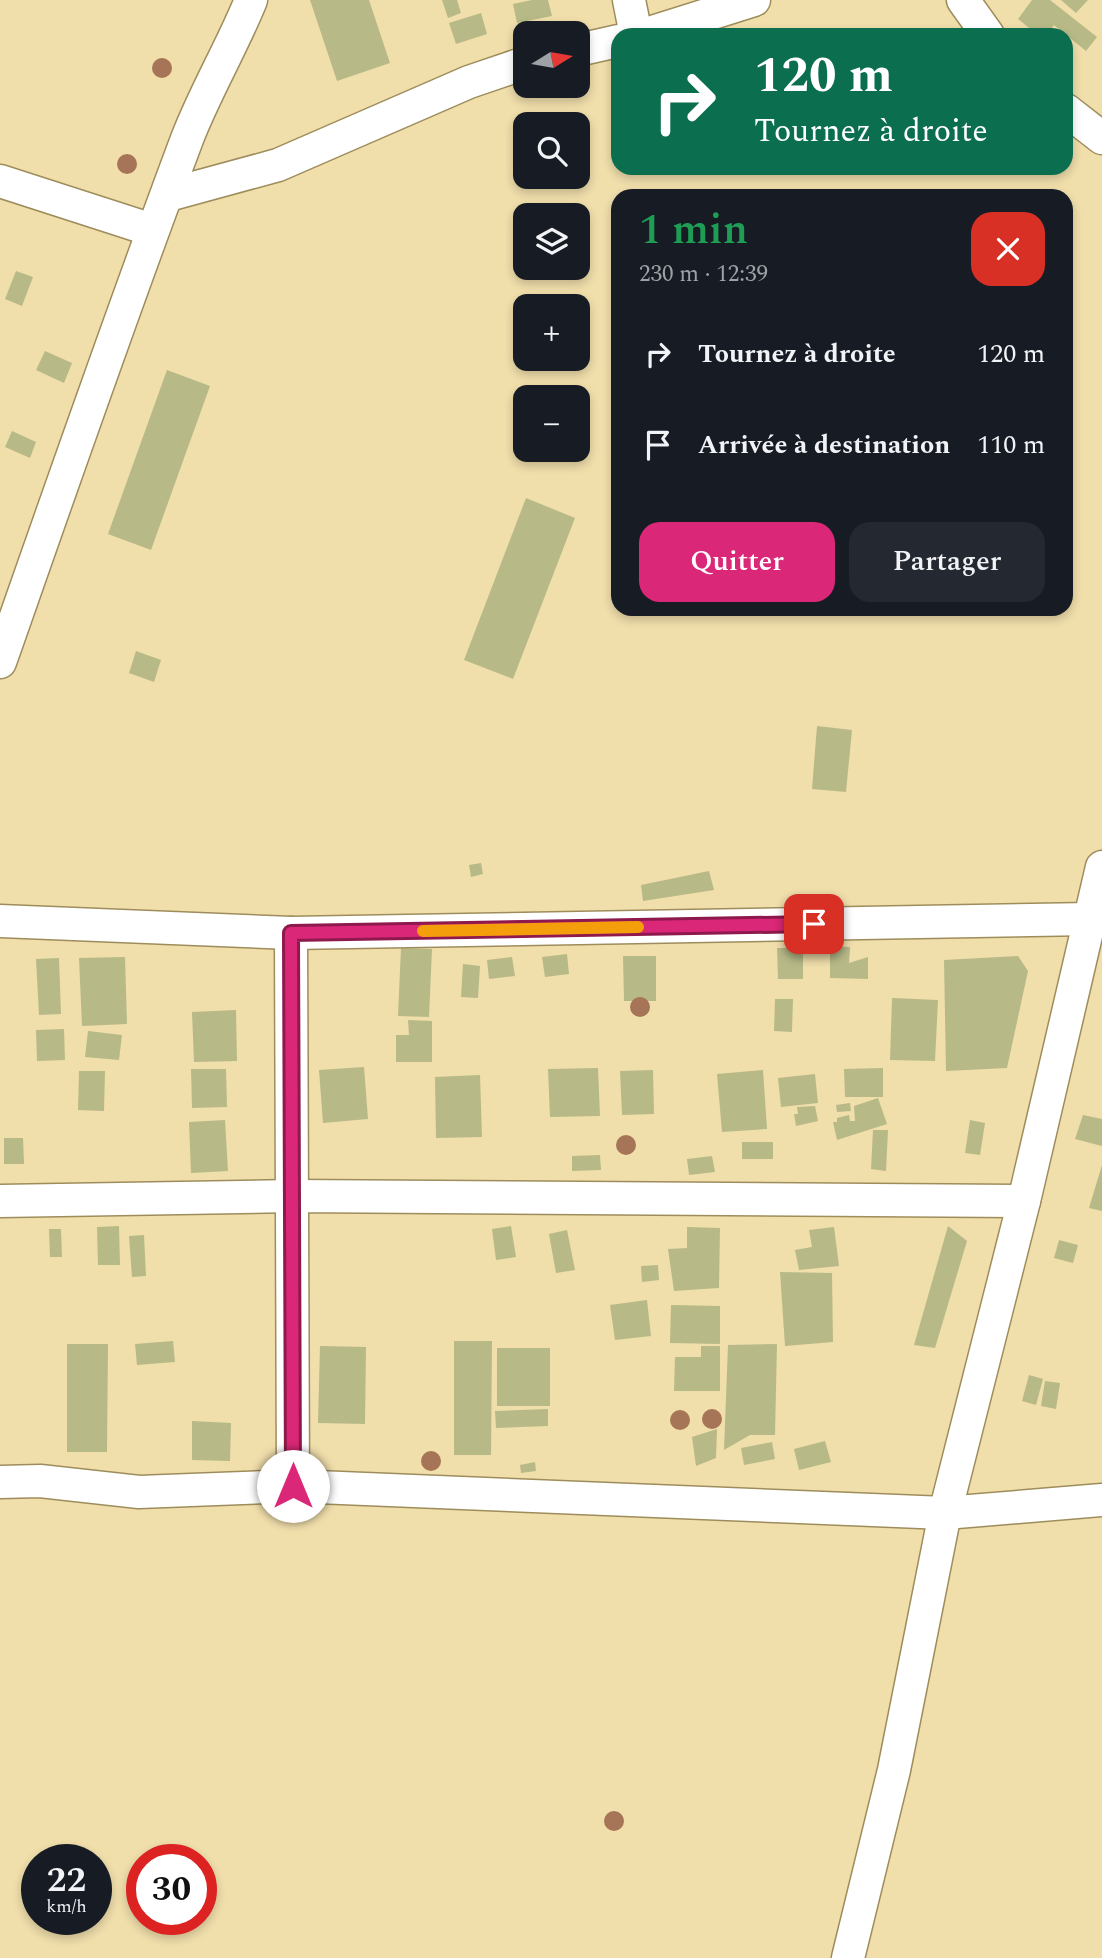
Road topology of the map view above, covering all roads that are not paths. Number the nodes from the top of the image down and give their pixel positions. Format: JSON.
{"nodes":[{"id":1,"x":251,"y":0,"type":"edge"},
{"id":2,"x":629,"y":0,"type":"edge"},
{"id":3,"x":754,"y":0,"type":"edge"},
{"id":4,"x":962,"y":0,"type":"edge"},
{"id":5,"x":635,"y":28,"type":"edge"},
{"id":6,"x":665,"y":28,"type":"edge"},
{"id":7,"x":983,"y":28,"type":"edge"},
{"id":8,"x":611,"y":43,"type":"edge"},
{"id":9,"x":590,"y":47,"type":"edge"},
{"id":10,"x":513,"y":67,"type":"edge"},
{"id":11,"x":1073,"y":115,"type":"edge"},
{"id":12,"x":1102,"y":138,"type":"edge"},
{"id":13,"x":0,"y":181,"type":"edge"},
{"id":14,"x":168,"y":195,"type":"junction"},
{"id":15,"x":152,"y":230,"type":"junction"},
{"id":16,"x":0,"y":662,"type":"edge"},
{"id":17,"x":1102,"y":867,"type":"edge"},
{"id":18,"x":1090,"y":919,"type":"junction"},
{"id":19,"x":0,"y":921,"type":"edge"},
{"id":20,"x":291,"y":933,"type":"junction"},
{"id":21,"x":293,"y":1196,"type":"junction"},
{"id":22,"x":0,"y":1201,"type":"edge"},
{"id":23,"x":1024,"y":1201,"type":"junction"},
{"id":24,"x":0,"y":1482,"type":"edge"},
{"id":25,"x":293,"y":1486,"type":"junction"},
{"id":26,"x":1102,"y":1500,"type":"edge"},
{"id":27,"x":945,"y":1513,"type":"junction"},
{"id":28,"x":848,"y":1958,"type":"edge"}],
"edges":[{"from":1,"to":14,"type":"street"},
{"from":2,"to":5,"type":"street"},
{"from":3,"to":6,"type":"street"},
{"from":4,"to":7,"type":"street"},
{"from":8,"to":9,"type":"street"},
{"from":10,"to":14,"type":"street"},
{"from":11,"to":12,"type":"street"},
{"from":13,"to":15,"type":"street"},
{"from":14,"to":15,"type":"street"},
{"from":15,"to":16,"type":"street"},
{"from":17,"to":18,"type":"street"},
{"from":18,"to":20,"type":"street"},
{"from":18,"to":23,"type":"street"},
{"from":19,"to":20,"type":"street"},
{"from":20,"to":21,"type":"street"},
{"from":21,"to":22,"type":"street"},
{"from":21,"to":23,"type":"street"},
{"from":21,"to":25,"type":"street"},
{"from":23,"to":27,"type":"street"},
{"from":24,"to":25,"type":"street"},
{"from":25,"to":27,"type":"street"},
{"from":26,"to":27,"type":"street"},
{"from":27,"to":28,"type":"street"}]}
